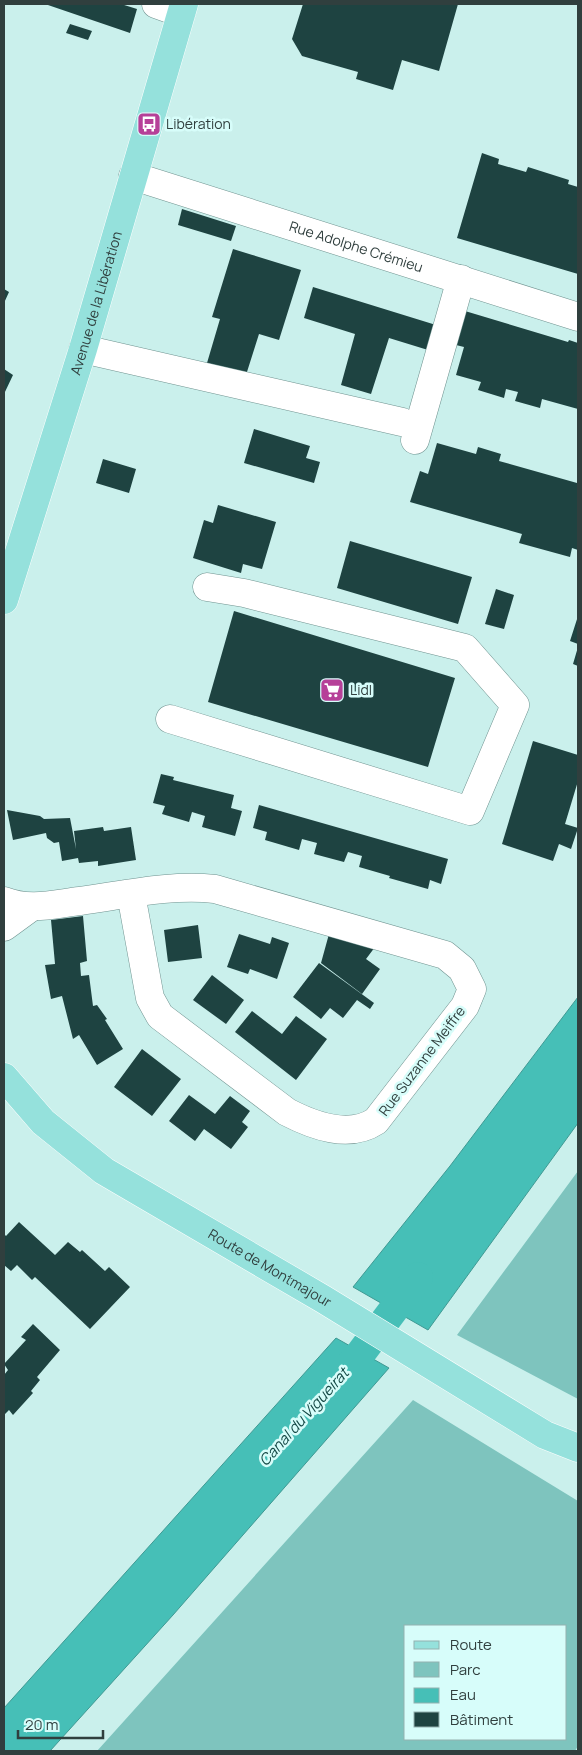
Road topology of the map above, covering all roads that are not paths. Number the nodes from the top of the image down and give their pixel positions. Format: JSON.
{"nodes":[{"id":1,"x":156,"y":4,"type":"edge"},
{"id":2,"x":182,"y":8,"type":"edge"},
{"id":3,"x":133,"y":176,"type":"junction"},
{"id":4,"x":461,"y":279,"type":"junction"},
{"id":5,"x":578,"y":317,"type":"edge"},
{"id":6,"x":83,"y":349,"type":"junction"},
{"id":7,"x":207,"y":587,"type":"dead end"},
{"id":8,"x":4,"y":600,"type":"edge"},
{"id":9,"x":170,"y":719,"type":"dead end"},
{"id":10,"x":131,"y":894,"type":"junction"},
{"id":11,"x":4,"y":901,"type":"edge"},
{"id":12,"x":30,"y":908,"type":"junction"},
{"id":13,"x":4,"y":927,"type":"edge"},
{"id":14,"x":5,"y":1081,"type":"edge"},
{"id":15,"x":545,"y":1435,"type":"junction"},
{"id":16,"x":578,"y":1448,"type":"edge"},
{"id":17,"x":578,"y":1467,"type":"edge"}],
"edges":[{"from":1,"to":2,"type":"street"},
{"from":2,"to":3,"type":"main road","name":"Avenue de la Libération"},
{"from":3,"to":4,"type":"street","name":"Rue Adolphe Crémieu"},
{"from":3,"to":6,"type":"main road","name":"Avenue de la Libération"},
{"from":4,"to":5,"type":"street","name":"Rue Adolphe Crémieu"},
{"from":4,"to":6,"type":"street"},
{"from":6,"to":8,"type":"main road","name":"Avenue de la Libération"},
{"from":7,"to":9,"type":"street"},
{"from":10,"to":10,"type":"street","name":"Rue Suzanne Meiffre"},
{"from":10,"to":12,"type":"street","name":"Rue Suzanne Meiffre"},
{"from":11,"to":12,"type":"street","name":"Rue Suzanne Meiffre"},
{"from":12,"to":13,"type":"street","name":"Rue Suzanne Meiffre"},
{"from":14,"to":15,"type":"main road","name":"Route de Montmajour"},
{"from":15,"to":16,"type":"main road","name":"Route de Montmajour"},
{"from":15,"to":17,"type":"main road","name":"Route de Montmajour"}]}
